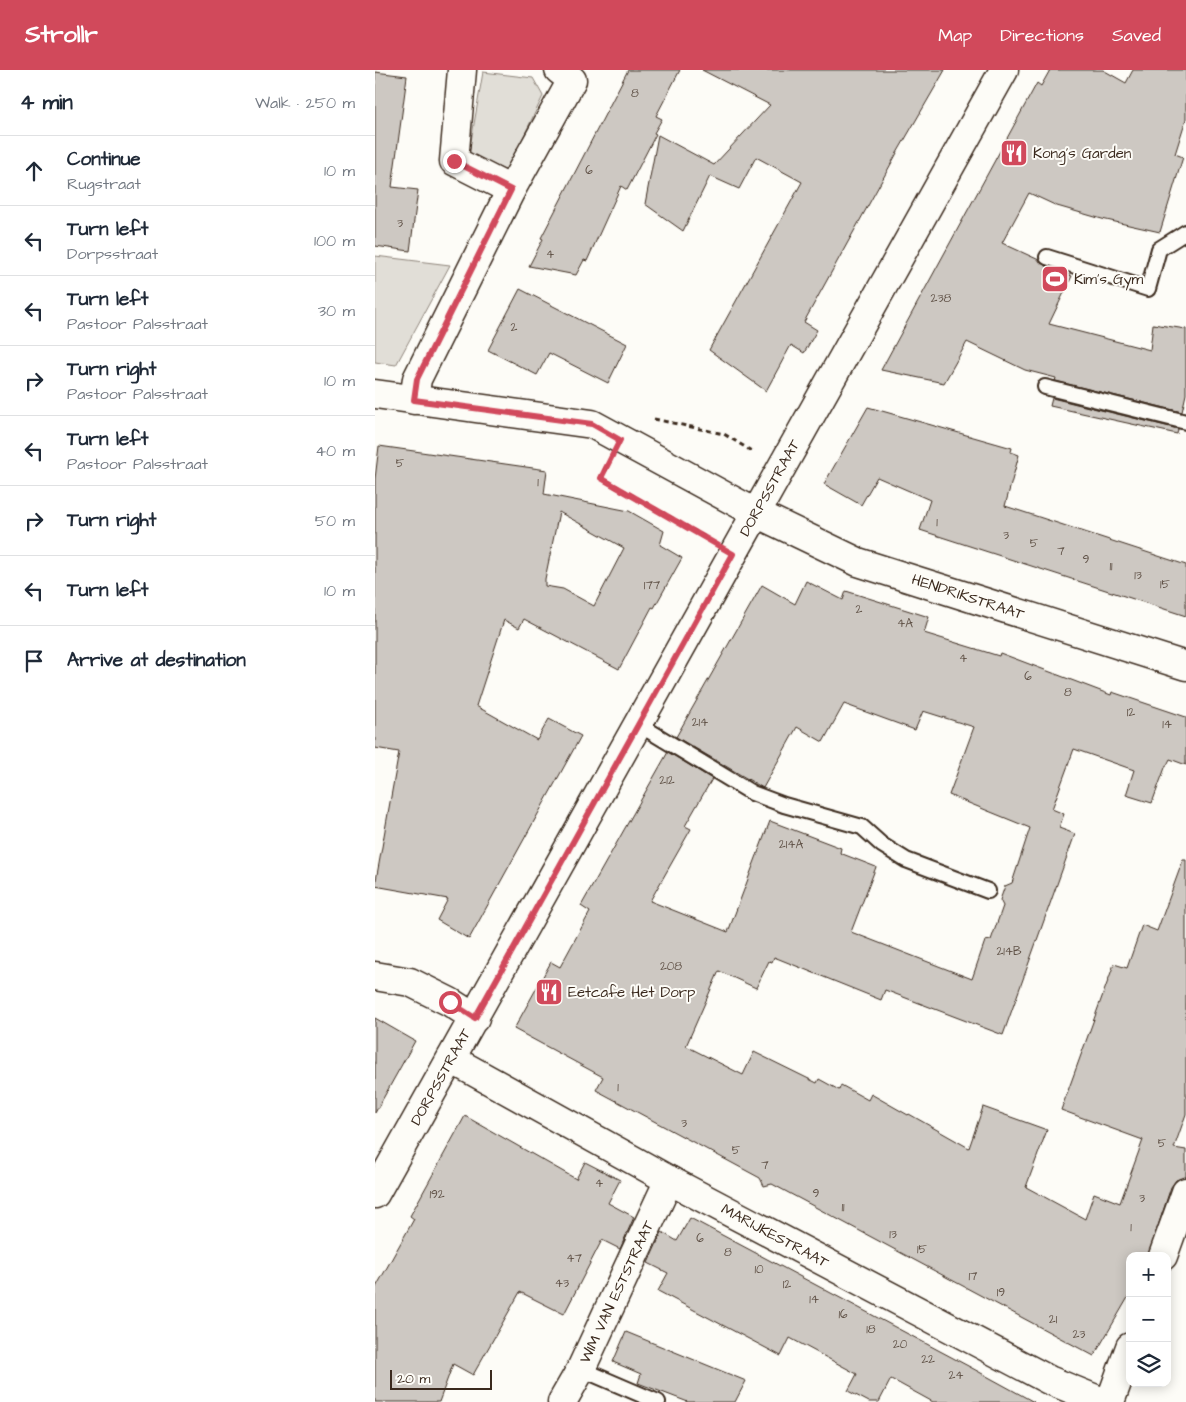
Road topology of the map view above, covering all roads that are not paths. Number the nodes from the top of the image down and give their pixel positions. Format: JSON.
{"nodes":[{"id":1,"x":462,"y":70,"type":"edge"},
{"id":2,"x":1004,"y":70,"type":"edge"},
{"id":3,"x":570,"y":73,"type":"edge"},
{"id":4,"x":511,"y":190,"type":"junction"},
{"id":5,"x":1186,"y":232,"type":"edge"},
{"id":6,"x":1047,"y":257,"type":"dead end"},
{"id":7,"x":1045,"y":387,"type":"dead end"},
{"id":8,"x":375,"y":394,"type":"edge"},
{"id":9,"x":414,"y":400,"type":"junction"},
{"id":10,"x":1186,"y":422,"type":"edge"},
{"id":11,"x":756,"y":513,"type":"junction"},
{"id":12,"x":1186,"y":666,"type":"edge"},
{"id":13,"x":638,"y":724,"type":"junction"},
{"id":14,"x":988,"y":891,"type":"dead end"},
{"id":15,"x":375,"y":976,"type":"edge"},
{"id":16,"x":475,"y":1018,"type":"junction"},
{"id":17,"x":451,"y":1059,"type":"junction"},
{"id":18,"x":669,"y":1180,"type":"junction"},
{"id":19,"x":1186,"y":1192,"type":"edge"},
{"id":20,"x":375,"y":1194,"type":"edge"},
{"id":21,"x":1179,"y":1231,"type":"edge"},
{"id":22,"x":1166,"y":1252,"type":"edge"},
{"id":23,"x":1126,"y":1357,"type":"edge"},
{"id":24,"x":581,"y":1369,"type":"junction"},
{"id":25,"x":562,"y":1402,"type":"edge"},
{"id":26,"x":658,"y":1402,"type":"edge"},
{"id":27,"x":1103,"y":1402,"type":"edge"},
{"id":28,"x":1110,"y":1402,"type":"edge"}],
"edges":[{"from":1,"to":4,"type":"street"},
{"from":2,"to":11,"type":"street","name":"DORPSSTRAAT"},
{"from":3,"to":4,"type":"street"},
{"from":4,"to":9,"type":"street"},
{"from":5,"to":6,"type":"lane"},
{"from":7,"to":10,"type":"lane"},
{"from":8,"to":9,"type":"street","name":"HENDRIKSTRAAT"},
{"from":9,"to":11,"type":"street","name":"HENDRIKSTRAAT"},
{"from":11,"to":12,"type":"street","name":"HENDRIKSTRAAT"},
{"from":11,"to":13,"type":"street","name":"DORPSSTRAAT"},
{"from":13,"to":14,"type":"lane"},
{"from":13,"to":16,"type":"street","name":"DORPSSTRAAT"},
{"from":15,"to":16,"type":"street"},
{"from":16,"to":17,"type":"street","name":"DORPSSTRAAT"},
{"from":17,"to":18,"type":"street","name":"MARIJKESTRAAT"},
{"from":17,"to":20,"type":"street","name":"DORPSSTRAAT"},
{"from":18,"to":24,"type":"street","name":"WIM VAN ESTSTRAAT"},
{"from":18,"to":27,"type":"street","name":"MARIJKESTRAAT"},
{"from":19,"to":21,"type":"street"},
{"from":21,"to":22,"type":"street"},
{"from":23,"to":28,"type":"street"},
{"from":24,"to":25,"type":"street","name":"WIM VAN ESTSTRAAT"},
{"from":24,"to":26,"type":"lane"}]}
